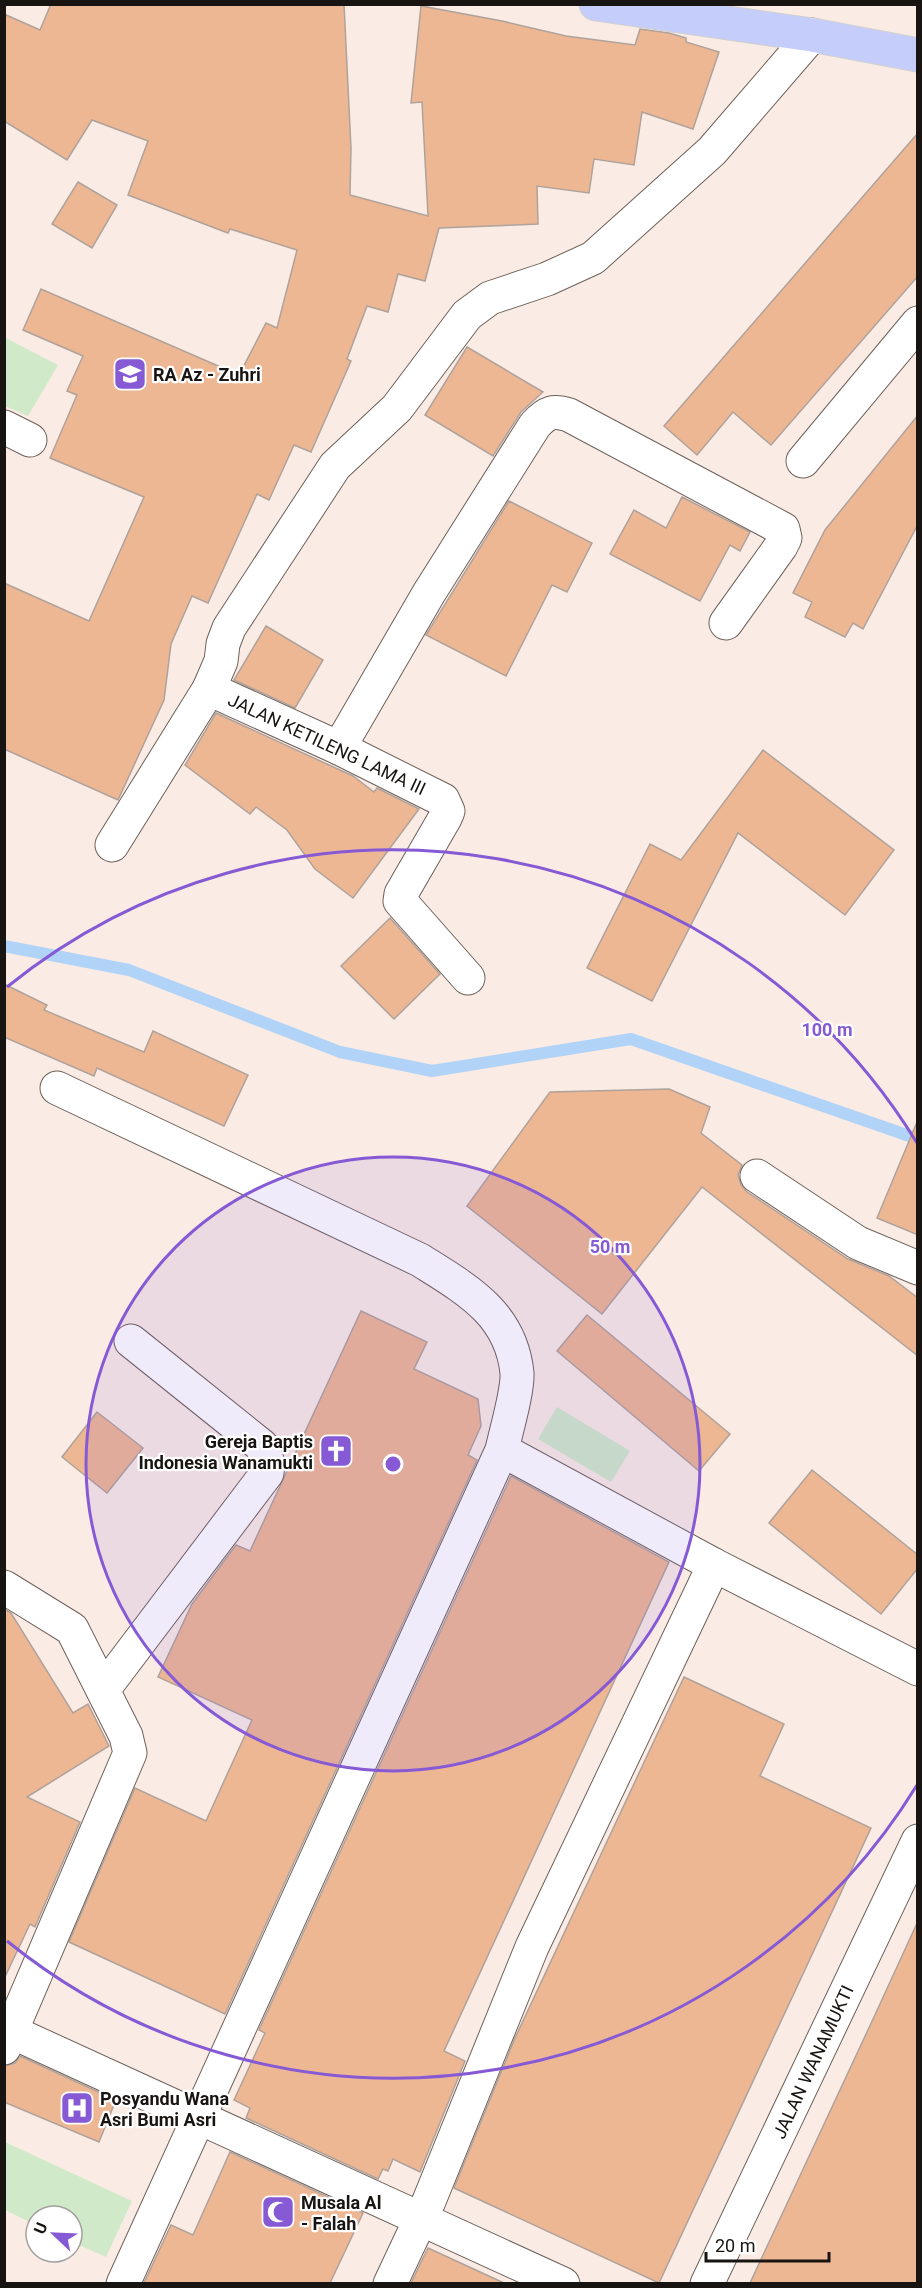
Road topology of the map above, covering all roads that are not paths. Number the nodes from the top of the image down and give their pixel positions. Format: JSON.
{"nodes":[{"id":1,"x":596,"y":4,"type":"edge"},
{"id":2,"x":724,"y":13,"type":"edge"},
{"id":3,"x":813,"y":35,"type":"junction"},
{"id":4,"x":918,"y":55,"type":"edge"},
{"id":5,"x":918,"y":323,"type":"edge"},
{"id":6,"x":803,"y":461,"type":"dead end"},
{"id":7,"x":726,"y":623,"type":"dead end"},
{"id":8,"x":209,"y":689,"type":"junction"},
{"id":9,"x":339,"y":748,"type":"junction"},
{"id":10,"x":112,"y":845,"type":"dead end"},
{"id":11,"x":468,"y":978,"type":"dead end"},
{"id":12,"x":57,"y":1088,"type":"dead end"},
{"id":13,"x":758,"y":1176,"type":"dead end"},
{"id":14,"x":918,"y":1268,"type":"edge"},
{"id":15,"x":131,"y":1341,"type":"dead end"},
{"id":16,"x":502,"y":1450,"type":"junction"},
{"id":17,"x":714,"y":1565,"type":"junction"},
{"id":18,"x":4,"y":1587,"type":"edge"},
{"id":19,"x":918,"y":1669,"type":"edge"},
{"id":20,"x":102,"y":1690,"type":"junction"},
{"id":21,"x":917,"y":1843,"type":"edge"},
{"id":22,"x":8,"y":2040,"type":"edge"},
{"id":23,"x":200,"y":2118,"type":"junction"},
{"id":24,"x":421,"y":2219,"type":"junction"},
{"id":25,"x":123,"y":2283,"type":"edge"},
{"id":26,"x":390,"y":2283,"type":"edge"},
{"id":27,"x":563,"y":2283,"type":"edge"},
{"id":28,"x":707,"y":2283,"type":"edge"}],
"edges":[{"from":1,"to":2,"type":"main road"},
{"from":2,"to":3,"type":"main road"},
{"from":3,"to":4,"type":"main road"},
{"from":3,"to":8,"type":"street","name":"JALAN KETILENG LAMA III"},
{"from":5,"to":6,"type":"street"},
{"from":7,"to":9,"type":"street"},
{"from":8,"to":9,"type":"street","name":"JALAN KETILENG LAMA III"},
{"from":8,"to":10,"type":"street","name":"JALAN KETILENG LAMA III"},
{"from":9,"to":11,"type":"street","name":"JALAN KETILENG LAMA III"},
{"from":12,"to":16,"type":"street"},
{"from":13,"to":14,"type":"street"},
{"from":15,"to":20,"type":"street"},
{"from":16,"to":17,"type":"street"},
{"from":16,"to":23,"type":"street"},
{"from":17,"to":19,"type":"street"},
{"from":17,"to":24,"type":"street"},
{"from":18,"to":20,"type":"street"},
{"from":20,"to":22,"type":"street"},
{"from":21,"to":28,"type":"street","name":"JALAN WANAMUKTI"},
{"from":22,"to":23,"type":"street"},
{"from":23,"to":24,"type":"street"},
{"from":23,"to":25,"type":"street"},
{"from":24,"to":26,"type":"street"},
{"from":24,"to":27,"type":"street"}]}
